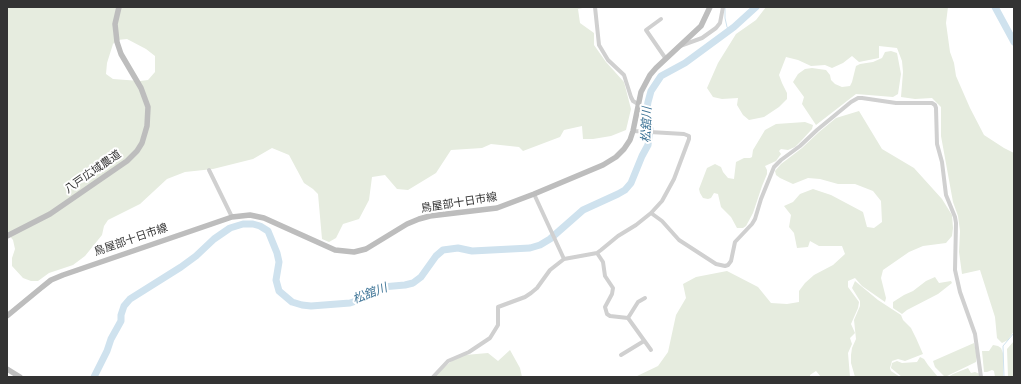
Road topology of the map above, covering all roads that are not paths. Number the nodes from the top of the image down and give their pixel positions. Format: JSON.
{"nodes":[{"id":1,"x":119,"y":7,"type":"edge"},
{"id":2,"x":594,"y":7,"type":"edge"},
{"id":3,"x":710,"y":7,"type":"edge"},
{"id":4,"x":722,"y":7,"type":"edge"},
{"id":5,"x":661,"y":19,"type":"dead end"},
{"id":6,"x":680,"y":46,"type":"junction"},
{"id":7,"x":666,"y":59,"type":"junction"},
{"id":8,"x":638,"y":104,"type":"junction"},
{"id":9,"x":633,"y":131,"type":"junction"},
{"id":10,"x":209,"y":170,"type":"dead end"},
{"id":11,"x":534,"y":194,"type":"junction"},
{"id":12,"x":651,"y":213,"type":"junction"},
{"id":13,"x":232,"y":217,"type":"junction"},
{"id":14,"x":7,"y":236,"type":"edge"},
{"id":15,"x":597,"y":253,"type":"junction"},
{"id":16,"x":564,"y":259,"type":"junction"},
{"id":17,"x":645,"y":298,"type":"dead end"},
{"id":18,"x":7,"y":316,"type":"edge"},
{"id":19,"x":628,"y":318,"type":"junction"},
{"id":20,"x":644,"y":341,"type":"junction"},
{"id":21,"x":651,"y":350,"type":"dead end"},
{"id":22,"x":621,"y":355,"type":"dead end"},
{"id":23,"x":7,"y":368,"type":"edge"},
{"id":24,"x":20,"y":377,"type":"edge"},
{"id":25,"x":433,"y":377,"type":"edge"},
{"id":26,"x":981,"y":377,"type":"edge"}],
"edges":[{"from":1,"to":14,"type":"main road","name":"八戸広域農道"},
{"from":2,"to":8,"type":"street"},
{"from":3,"to":6,"type":"main road","name":"鳥屋部十日市線"},
{"from":4,"to":6,"type":"street"},
{"from":5,"to":7,"type":"street"},
{"from":6,"to":7,"type":"main road","name":"鳥屋部十日市線"},
{"from":7,"to":8,"type":"main road","name":"鳥屋部十日市線"},
{"from":8,"to":9,"type":"main road","name":"鳥屋部十日市線"},
{"from":9,"to":11,"type":"main road","name":"鳥屋部十日市線"},
{"from":9,"to":12,"type":"street"},
{"from":10,"to":13,"type":"street"},
{"from":11,"to":13,"type":"main road","name":"鳥屋部十日市線"},
{"from":11,"to":16,"type":"street"},
{"from":12,"to":15,"type":"street"},
{"from":12,"to":26,"type":"street"},
{"from":13,"to":18,"type":"main road","name":"鳥屋部十日市線"},
{"from":15,"to":16,"type":"street"},
{"from":15,"to":19,"type":"street"},
{"from":16,"to":25,"type":"street"},
{"from":17,"to":19,"type":"street"},
{"from":19,"to":20,"type":"street"},
{"from":20,"to":21,"type":"street"},
{"from":20,"to":22,"type":"street"},
{"from":23,"to":24,"type":"main road"}]}
